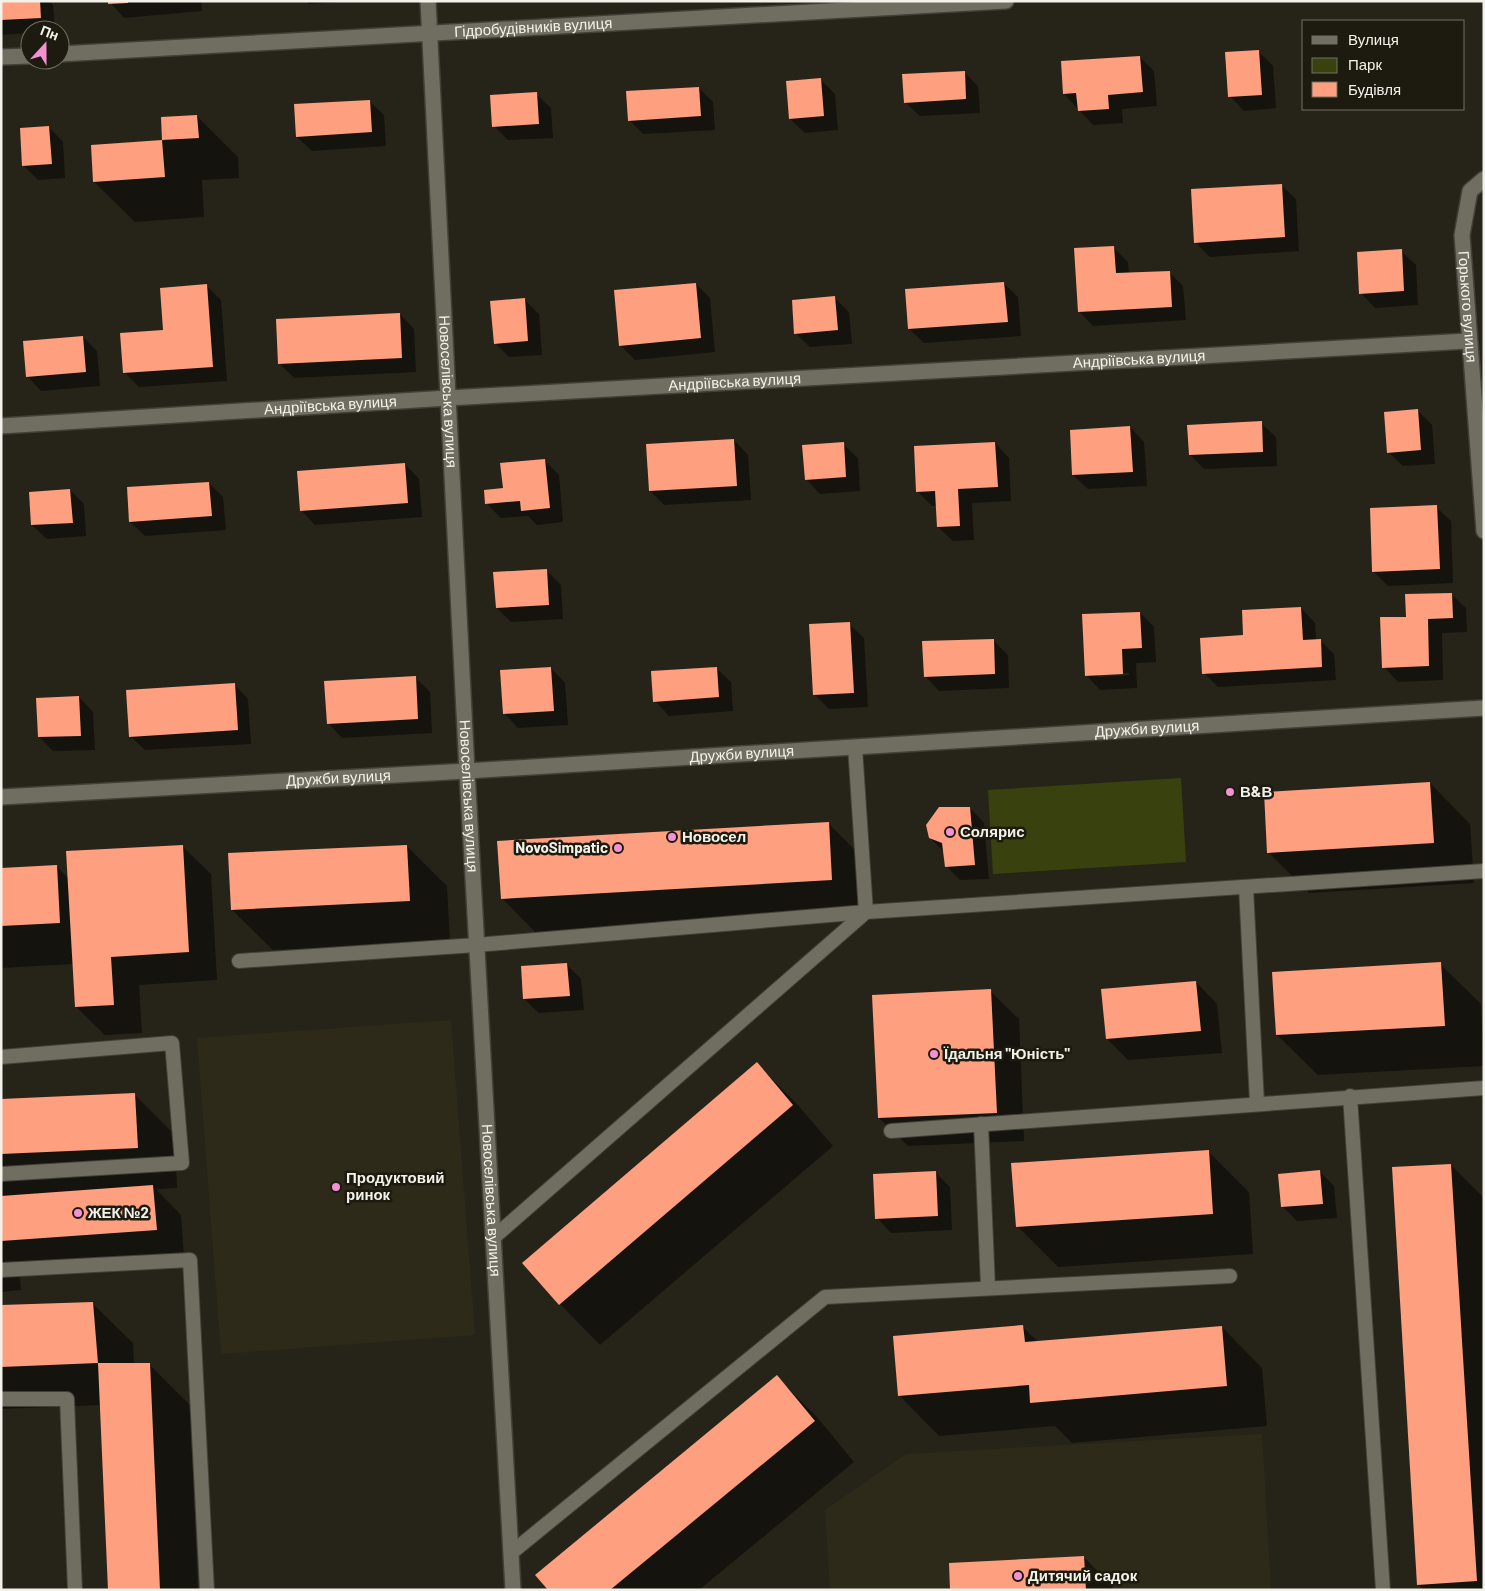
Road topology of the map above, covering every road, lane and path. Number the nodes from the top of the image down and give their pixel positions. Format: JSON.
{"nodes":[{"id":1,"x":428,"y":1,"type":"edge"},
{"id":2,"x":1006,"y":1,"type":"edge"},
{"id":3,"x":430,"y":34,"type":"junction"},
{"id":4,"x":70,"y":53,"type":"edge"},
{"id":5,"x":20,"y":56,"type":"edge"},
{"id":6,"x":1,"y":57,"type":"edge"},
{"id":7,"x":1484,"y":179,"type":"edge"},
{"id":8,"x":1468,"y":342,"type":"junction"},
{"id":9,"x":448,"y":398,"type":"junction"},
{"id":10,"x":1,"y":426,"type":"edge"},
{"id":11,"x":1484,"y":531,"type":"edge"},
{"id":12,"x":1484,"y":708,"type":"edge"},
{"id":13,"x":856,"y":747,"type":"junction"},
{"id":14,"x":467,"y":771,"type":"junction"},
{"id":15,"x":1,"y":797,"type":"edge"},
{"id":16,"x":1484,"y":871,"type":"edge"},
{"id":17,"x":1246,"y":887,"type":"junction"},
{"id":18,"x":866,"y":912,"type":"junction"},
{"id":19,"x":476,"y":945,"type":"junction"},
{"id":20,"x":239,"y":961,"type":"dead end"},
{"id":21,"x":1,"y":1057,"type":"edge"},
{"id":22,"x":1484,"y":1088,"type":"edge"},
{"id":23,"x":1350,"y":1096,"type":"junction"},
{"id":24,"x":1257,"y":1103,"type":"junction"},
{"id":25,"x":981,"y":1124,"type":"junction"},
{"id":26,"x":891,"y":1131,"type":"dead end"},
{"id":27,"x":1,"y":1174,"type":"edge"},
{"id":28,"x":493,"y":1238,"type":"junction"},
{"id":29,"x":1,"y":1270,"type":"edge"},
{"id":30,"x":1230,"y":1276,"type":"dead end"},
{"id":31,"x":988,"y":1287,"type":"junction"},
{"id":32,"x":1,"y":1399,"type":"edge"},
{"id":33,"x":511,"y":1554,"type":"junction"},
{"id":34,"x":75,"y":1590,"type":"edge"},
{"id":35,"x":207,"y":1590,"type":"edge"},
{"id":36,"x":513,"y":1590,"type":"edge"},
{"id":37,"x":1383,"y":1590,"type":"edge"}],
"edges":[{"from":1,"to":3,"type":"street","name":"Новоселівська вулиця"},
{"from":2,"to":3,"type":"street","name":"Гідробудівників вулиця"},
{"from":3,"to":4,"type":"street","name":"Гідробудівників вулиця"},
{"from":3,"to":9,"type":"street","name":"Новоселівська вулиця"},
{"from":5,"to":6,"type":"street"},
{"from":7,"to":8,"type":"street","name":"Горького вулиця"},
{"from":8,"to":9,"type":"street","name":"Андріївська вулиця"},
{"from":8,"to":11,"type":"street","name":"Горького вулиця"},
{"from":9,"to":10,"type":"street","name":"Андріївська вулиця"},
{"from":9,"to":14,"type":"street","name":"Новоселівська вулиця"},
{"from":12,"to":13,"type":"street","name":"Дружби вулиця"},
{"from":13,"to":14,"type":"street","name":"Дружби вулиця"},
{"from":13,"to":18,"type":"lane"},
{"from":14,"to":15,"type":"street","name":"Дружби вулиця"},
{"from":14,"to":19,"type":"street","name":"Новоселівська вулиця"},
{"from":16,"to":17,"type":"lane"},
{"from":17,"to":18,"type":"lane"},
{"from":17,"to":24,"type":"lane"},
{"from":18,"to":19,"type":"lane"},
{"from":18,"to":28,"type":"lane"},
{"from":19,"to":20,"type":"lane"},
{"from":19,"to":28,"type":"street","name":"Новоселівська вулиця"},
{"from":21,"to":27,"type":"lane"},
{"from":22,"to":23,"type":"lane"},
{"from":23,"to":24,"type":"lane"},
{"from":23,"to":37,"type":"lane"},
{"from":24,"to":25,"type":"lane"},
{"from":25,"to":26,"type":"lane"},
{"from":25,"to":31,"type":"lane"},
{"from":28,"to":33,"type":"street","name":"Новоселівська вулиця"},
{"from":29,"to":35,"type":"lane"},
{"from":30,"to":31,"type":"lane"},
{"from":31,"to":33,"type":"lane"},
{"from":32,"to":34,"type":"lane"},
{"from":33,"to":36,"type":"street","name":"Новоселівська вулиця"}]}
